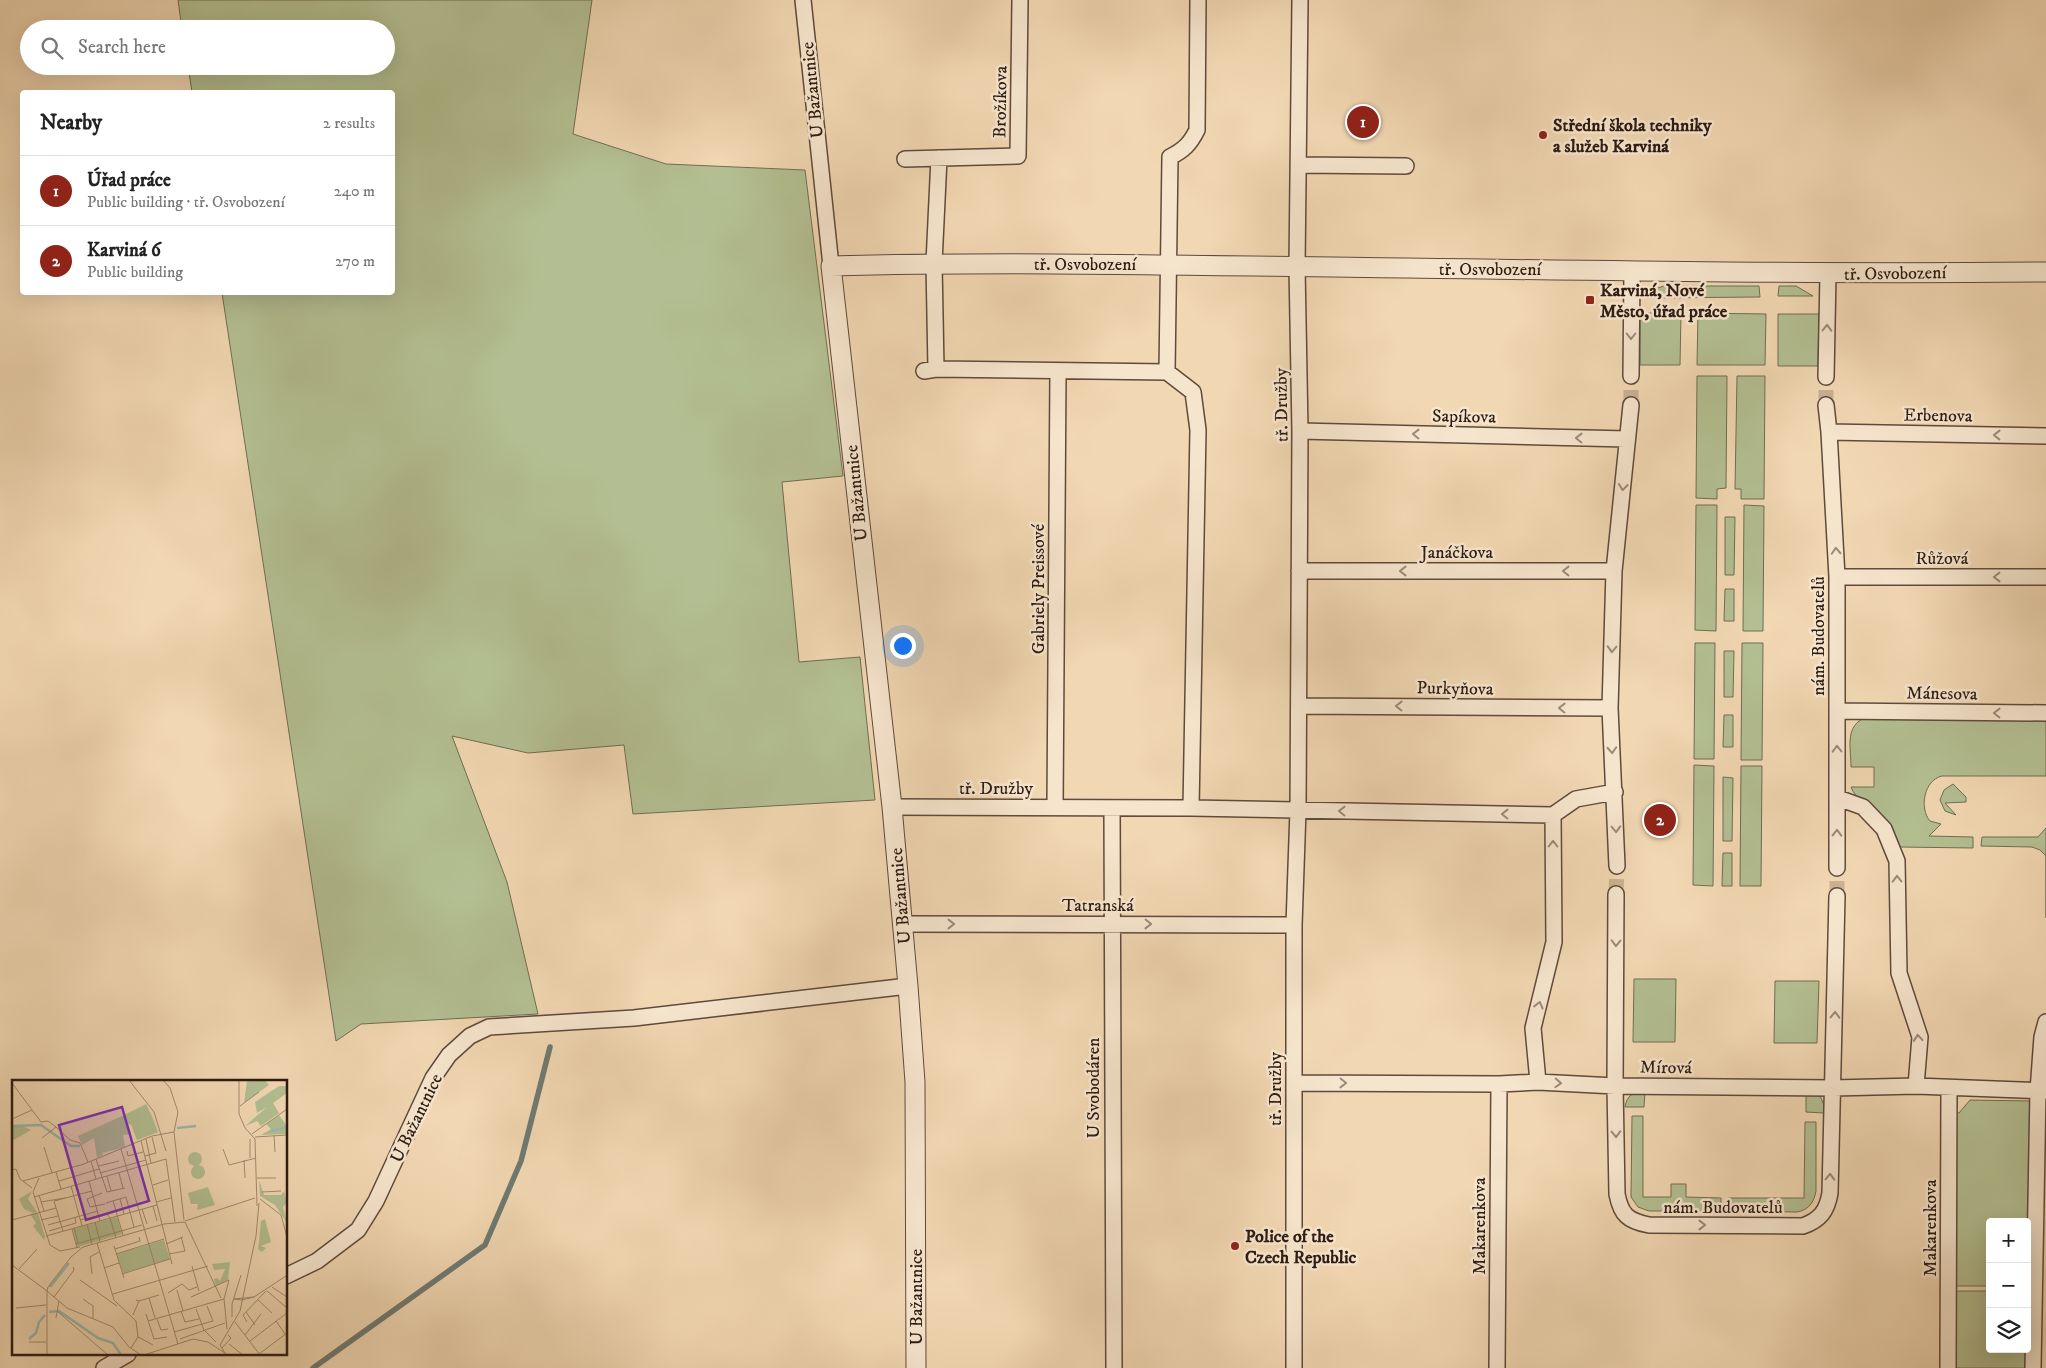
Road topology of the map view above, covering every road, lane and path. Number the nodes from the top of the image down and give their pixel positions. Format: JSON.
{"nodes":[{"id":1,"x":803,"y":0,"type":"edge"},
{"id":2,"x":1020,"y":0,"type":"edge"},
{"id":3,"x":1198,"y":0,"type":"edge"},
{"id":4,"x":1300,"y":0,"type":"edge"},
{"id":5,"x":940,"y":158,"type":"junction"},
{"id":6,"x":905,"y":159,"type":"dead end"},
{"id":7,"x":1300,"y":166,"type":"junction"},
{"id":8,"x":1406,"y":166,"type":"dead end"},
{"id":9,"x":934,"y":263,"type":"junction"},
{"id":10,"x":1168,"y":264,"type":"junction"},
{"id":11,"x":831,"y":266,"type":"junction"},
{"id":12,"x":1297,"y":266,"type":"junction"},
{"id":13,"x":1632,"y":270,"type":"junction"},
{"id":14,"x":2046,"y":272,"type":"edge"},
{"id":15,"x":1828,"y":274,"type":"junction"},
{"id":16,"x":1058,"y":371,"type":"junction"},
{"id":17,"x":1167,"y":372,"type":"junction"},
{"id":18,"x":1631,"y":376,"type":"tunnel mouth"},
{"id":19,"x":1826,"y":377,"type":"tunnel mouth"},
{"id":20,"x":1631,"y":405,"type":"tunnel mouth"},
{"id":21,"x":1826,"y":405,"type":"tunnel mouth"},
{"id":22,"x":1300,"y":431,"type":"junction"},
{"id":23,"x":1830,"y":432,"type":"junction"},
{"id":24,"x":2046,"y":436,"type":"edge"},
{"id":25,"x":1627,"y":439,"type":"junction"},
{"id":26,"x":1300,"y":571,"type":"junction"},
{"id":27,"x":1614,"y":571,"type":"junction"},
{"id":28,"x":1837,"y":577,"type":"junction"},
{"id":29,"x":2046,"y":577,"type":"edge"},
{"id":30,"x":1299,"y":706,"type":"junction"},
{"id":31,"x":1610,"y":708,"type":"junction"},
{"id":32,"x":1837,"y":711,"type":"junction"},
{"id":33,"x":2046,"y":713,"type":"edge"},
{"id":34,"x":1614,"y":792,"type":"junction"},
{"id":35,"x":1838,"y":798,"type":"junction"},
{"id":36,"x":892,"y":807,"type":"junction"},
{"id":37,"x":1055,"y":807,"type":"junction"},
{"id":38,"x":1112,"y":808,"type":"junction"},
{"id":39,"x":1190,"y":808,"type":"junction"},
{"id":40,"x":1298,"y":810,"type":"junction"},
{"id":41,"x":1553,"y":815,"type":"junction"},
{"id":42,"x":1617,"y":866,"type":"tunnel mouth"},
{"id":43,"x":1837,"y":868,"type":"tunnel mouth"},
{"id":44,"x":1616,"y":894,"type":"tunnel mouth"},
{"id":45,"x":1837,"y":896,"type":"tunnel mouth"},
{"id":46,"x":1111,"y":923,"type":"junction"},
{"id":47,"x":902,"y":924,"type":"junction"},
{"id":48,"x":1294,"y":925,"type":"junction"},
{"id":49,"x":908,"y":986,"type":"junction"},
{"id":50,"x":2046,"y":1022,"type":"edge"},
{"id":51,"x":1538,"y":1082,"type":"junction"},
{"id":52,"x":1294,"y":1083,"type":"junction"},
{"id":53,"x":1499,"y":1084,"type":"junction"},
{"id":54,"x":1615,"y":1086,"type":"junction"},
{"id":55,"x":1916,"y":1086,"type":"junction"},
{"id":56,"x":1834,"y":1088,"type":"junction"},
{"id":57,"x":1950,"y":1088,"type":"junction"},
{"id":58,"x":2042,"y":1091,"type":"edge"},
{"id":59,"x":288,"y":1275,"type":"edge"},
{"id":60,"x":125,"y":1356,"type":"edge"},
{"id":61,"x":104,"y":1368,"type":"edge"},
{"id":62,"x":916,"y":1368,"type":"edge"},
{"id":63,"x":1114,"y":1368,"type":"edge"},
{"id":64,"x":1294,"y":1368,"type":"edge"},
{"id":65,"x":1497,"y":1368,"type":"edge"},
{"id":66,"x":1948,"y":1368,"type":"edge"},
{"id":67,"x":2033,"y":1368,"type":"edge"}],
"edges":[{"from":1,"to":11,"type":"street","name":"U Bažantnice"},
{"from":2,"to":5,"type":"street","name":"Brožíkova"},
{"from":3,"to":10,"type":"street"},
{"from":4,"to":7,"type":"street","name":"tř. Družby"},
{"from":5,"to":6,"type":"street","name":"Brožíkova"},
{"from":5,"to":9,"type":"street"},
{"from":7,"to":8,"type":"street"},
{"from":7,"to":12,"type":"street","name":"tř. Družby"},
{"from":9,"to":10,"type":"street","name":"tř. Osvobození"},
{"from":9,"to":11,"type":"street","name":"tř. Osvobození"},
{"from":9,"to":16,"type":"street"},
{"from":10,"to":12,"type":"street","name":"tř. Osvobození"},
{"from":10,"to":17,"type":"street"},
{"from":11,"to":36,"type":"street","name":"U Bažantnice"},
{"from":12,"to":13,"type":"street","name":"tř. Osvobození"},
{"from":12,"to":22,"type":"street","name":"tř. Družby"},
{"from":13,"to":15,"type":"street","name":"tř. Osvobození"},
{"from":13,"to":18,"type":"street","one_way":true},
{"from":14,"to":15,"type":"street","name":"tř. Osvobození"},
{"from":19,"to":15,"type":"street","one_way":true},
{"from":16,"to":17,"type":"street"},
{"from":16,"to":37,"type":"street","name":"Gabriely Preissové"},
{"from":17,"to":39,"type":"street"},
{"from":20,"to":25,"type":"street"},
{"from":21,"to":23,"type":"street","name":"nám. Budovatelů"},
{"from":25,"to":22,"type":"street","name":"Sapíkova","one_way":true},
{"from":22,"to":26,"type":"street","name":"tř. Družby"},
{"from":24,"to":23,"type":"street","name":"Erbenova","one_way":true},
{"from":28,"to":23,"type":"street","name":"nám. Budovatelů","one_way":true},
{"from":25,"to":27,"type":"street","one_way":true},
{"from":27,"to":26,"type":"street","name":"Janáčkova","one_way":true},
{"from":26,"to":30,"type":"street","name":"tř. Družby"},
{"from":27,"to":31,"type":"street","one_way":true},
{"from":29,"to":28,"type":"street","name":"Růžová","one_way":true},
{"from":28,"to":32,"type":"street","name":"nám. Budovatelů"},
{"from":31,"to":30,"type":"street","name":"Purkyňova","one_way":true},
{"from":30,"to":40,"type":"street","name":"tř. Družby"},
{"from":31,"to":34,"type":"street","one_way":true},
{"from":33,"to":32,"type":"street","name":"Mánesova","one_way":true},
{"from":35,"to":32,"type":"street","name":"nám. Budovatelů","one_way":true},
{"from":34,"to":41,"type":"street"},
{"from":34,"to":42,"type":"street","one_way":true},
{"from":43,"to":35,"type":"street","name":"nám. Budovatelů","one_way":true},
{"from":55,"to":35,"type":"street","one_way":true},
{"from":36,"to":37,"type":"street","name":"tř. Družby"},
{"from":36,"to":47,"type":"street","name":"U Bažantnice"},
{"from":37,"to":38,"type":"street","name":"tř. Družby"},
{"from":38,"to":39,"type":"street","name":"tř. Družby"},
{"from":38,"to":46,"type":"street","name":"U Svobodáren"},
{"from":39,"to":40,"type":"street","name":"tř. Družby"},
{"from":41,"to":40,"type":"street","name":"tř. Družby","one_way":true},
{"from":40,"to":48,"type":"street","name":"tř. Družby"},
{"from":51,"to":41,"type":"street","one_way":true},
{"from":44,"to":54,"type":"street","name":"nám. Budovatelů","one_way":true},
{"from":56,"to":45,"type":"street","name":"nám. Budovatelů","one_way":true},
{"from":47,"to":46,"type":"street","name":"Tatranská","one_way":true},
{"from":46,"to":48,"type":"street","name":"Tatranská","one_way":true},
{"from":46,"to":63,"type":"street","name":"U Svobodáren"},
{"from":47,"to":49,"type":"street","name":"U Bažantnice"},
{"from":48,"to":52,"type":"street","name":"tř. Družby"},
{"from":49,"to":59,"type":"street","name":"U Bažantnice"},
{"from":49,"to":62,"type":"street","name":"U Bažantnice"},
{"from":50,"to":58,"type":"street"},
{"from":51,"to":53,"type":"street","name":"Mírová"},
{"from":51,"to":54,"type":"street","name":"Mírová","one_way":true},
{"from":52,"to":53,"type":"street","name":"Mírová","one_way":true},
{"from":52,"to":64,"type":"street","name":"tř. Družby"},
{"from":53,"to":65,"type":"street","name":"Makarenkova"},
{"from":54,"to":56,"type":"street","name":"Mírová"},
{"from":54,"to":56,"type":"street","name":"nám. Budovatelů","one_way":true},
{"from":55,"to":56,"type":"street","name":"Mírová"},
{"from":55,"to":57,"type":"street","name":"Mírová"},
{"from":57,"to":58,"type":"street","name":"Mírová"},
{"from":57,"to":66,"type":"street","name":"Makarenkova"},
{"from":58,"to":67,"type":"street"},
{"from":60,"to":61,"type":"street"}]}
